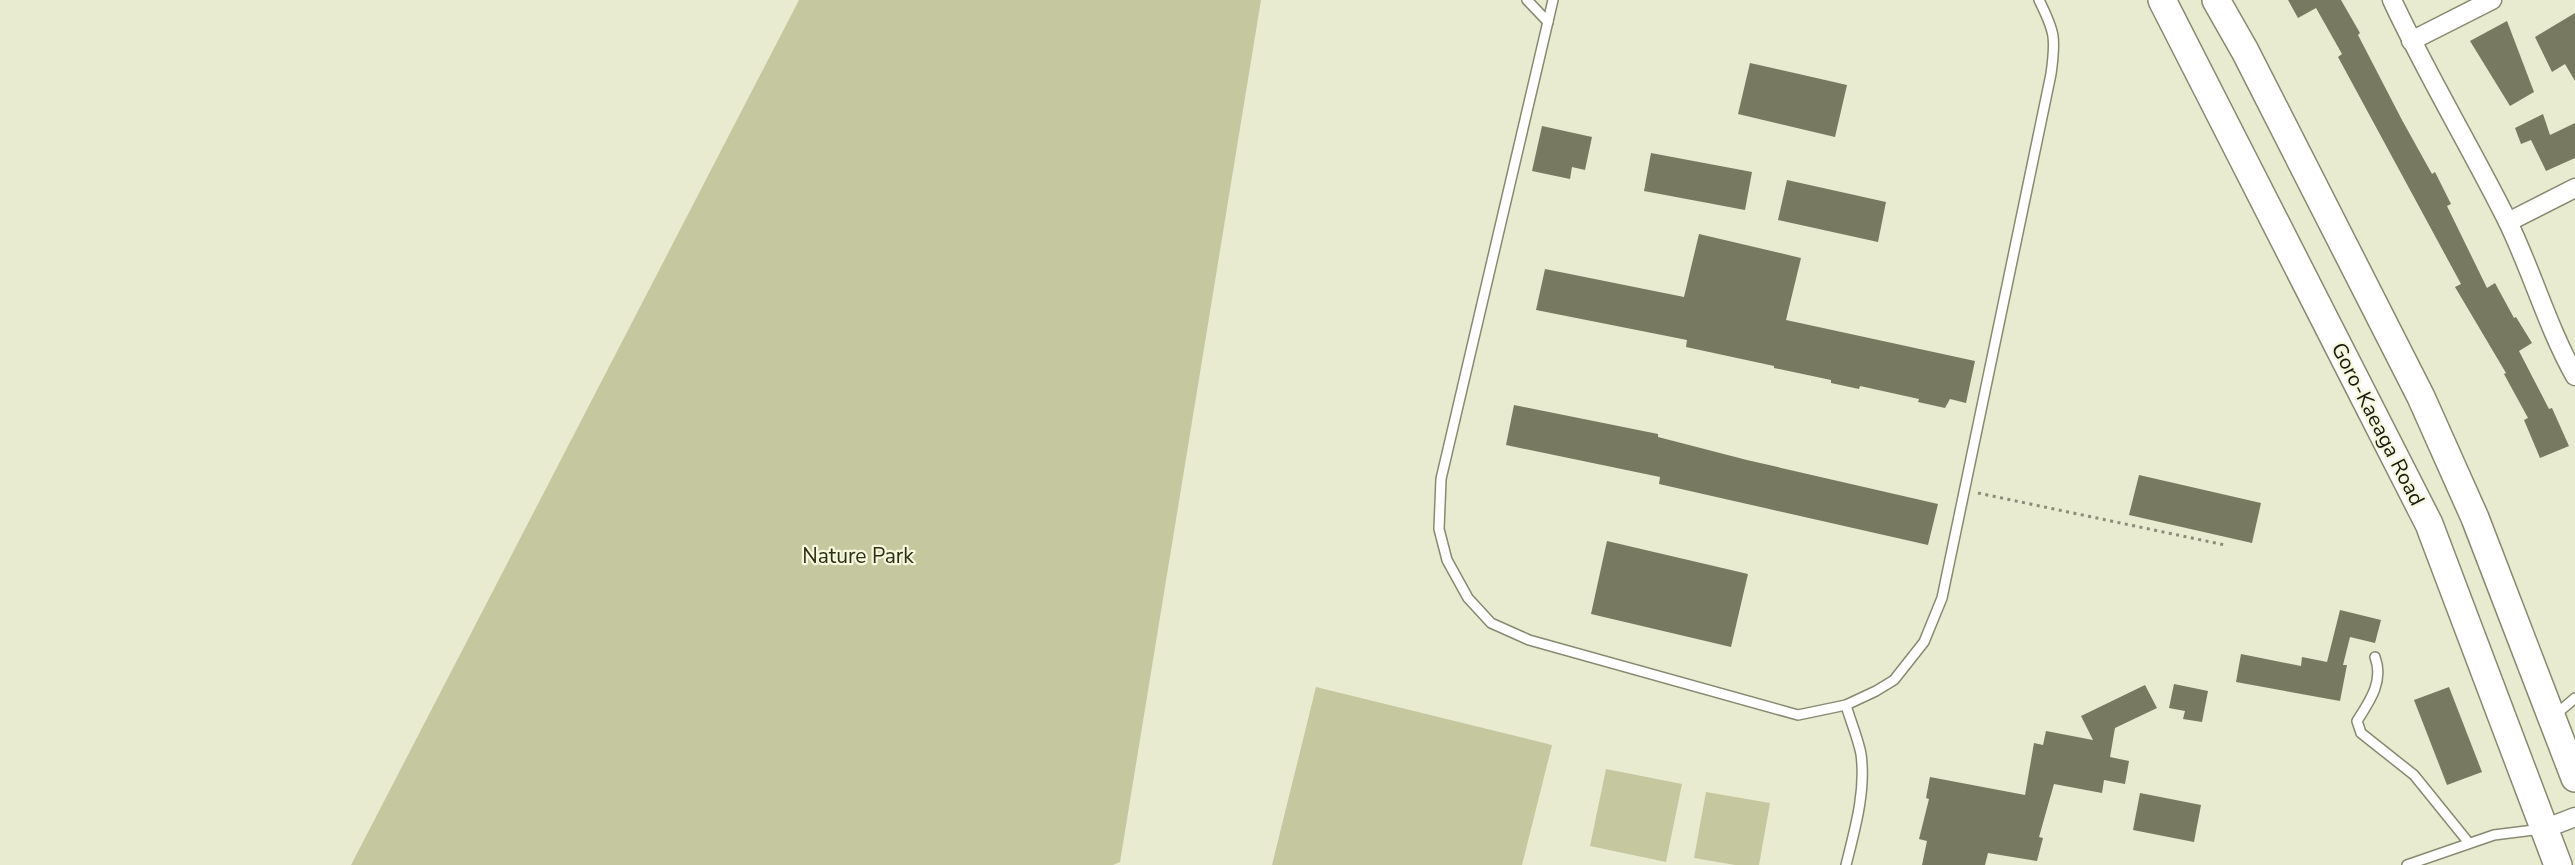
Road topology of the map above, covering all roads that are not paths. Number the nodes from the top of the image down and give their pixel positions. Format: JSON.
{"nodes":[{"id":1,"x":1527,"y":0,"type":"edge"},
{"id":2,"x":1553,"y":0,"type":"edge"},
{"id":3,"x":2039,"y":0,"type":"edge"},
{"id":4,"x":2162,"y":0,"type":"edge"},
{"id":5,"x":2216,"y":0,"type":"edge"},
{"id":6,"x":2392,"y":0,"type":"edge"},
{"id":7,"x":2492,"y":0,"type":"edge"},
{"id":8,"x":1548,"y":22,"type":"junction"},
{"id":9,"x":2411,"y":41,"type":"junction"},
{"id":10,"x":2575,"y":188,"type":"edge"},
{"id":11,"x":2508,"y":222,"type":"junction"},
{"id":12,"x":2575,"y":376,"type":"edge"},
{"id":13,"x":2375,"y":657,"type":"dead end"},
{"id":14,"x":2575,"y":698,"type":"edge"},
{"id":15,"x":1846,"y":705,"type":"junction"},
{"id":16,"x":2551,"y":719,"type":"junction"},
{"id":17,"x":2575,"y":778,"type":"edge"},
{"id":18,"x":2575,"y":817,"type":"edge"},
{"id":19,"x":2544,"y":829,"type":"junction"},
{"id":20,"x":2469,"y":843,"type":"junction"},
{"id":21,"x":1846,"y":865,"type":"edge"},
{"id":22,"x":2407,"y":865,"type":"edge"},
{"id":23,"x":2558,"y":865,"type":"edge"}],
"edges":[{"from":1,"to":8,"type":"lane"},
{"from":2,"to":8,"type":"lane"},
{"from":3,"to":15,"type":"lane"},
{"from":4,"to":19,"type":"main road","name":"Goro-Kaeaga Road"},
{"from":5,"to":16,"type":"main road"},
{"from":6,"to":9,"type":"street"},
{"from":7,"to":9,"type":"street"},
{"from":8,"to":15,"type":"lane"},
{"from":9,"to":11,"type":"street"},
{"from":10,"to":11,"type":"street"},
{"from":11,"to":12,"type":"street"},
{"from":13,"to":20,"type":"lane"},
{"from":14,"to":16,"type":"lane"},
{"from":15,"to":21,"type":"lane"},
{"from":16,"to":17,"type":"main road"},
{"from":18,"to":19,"type":"street"},
{"from":19,"to":20,"type":"lane"},
{"from":19,"to":23,"type":"main road","name":"Goro-Kaeaga Road"},
{"from":20,"to":22,"type":"lane"}]}
